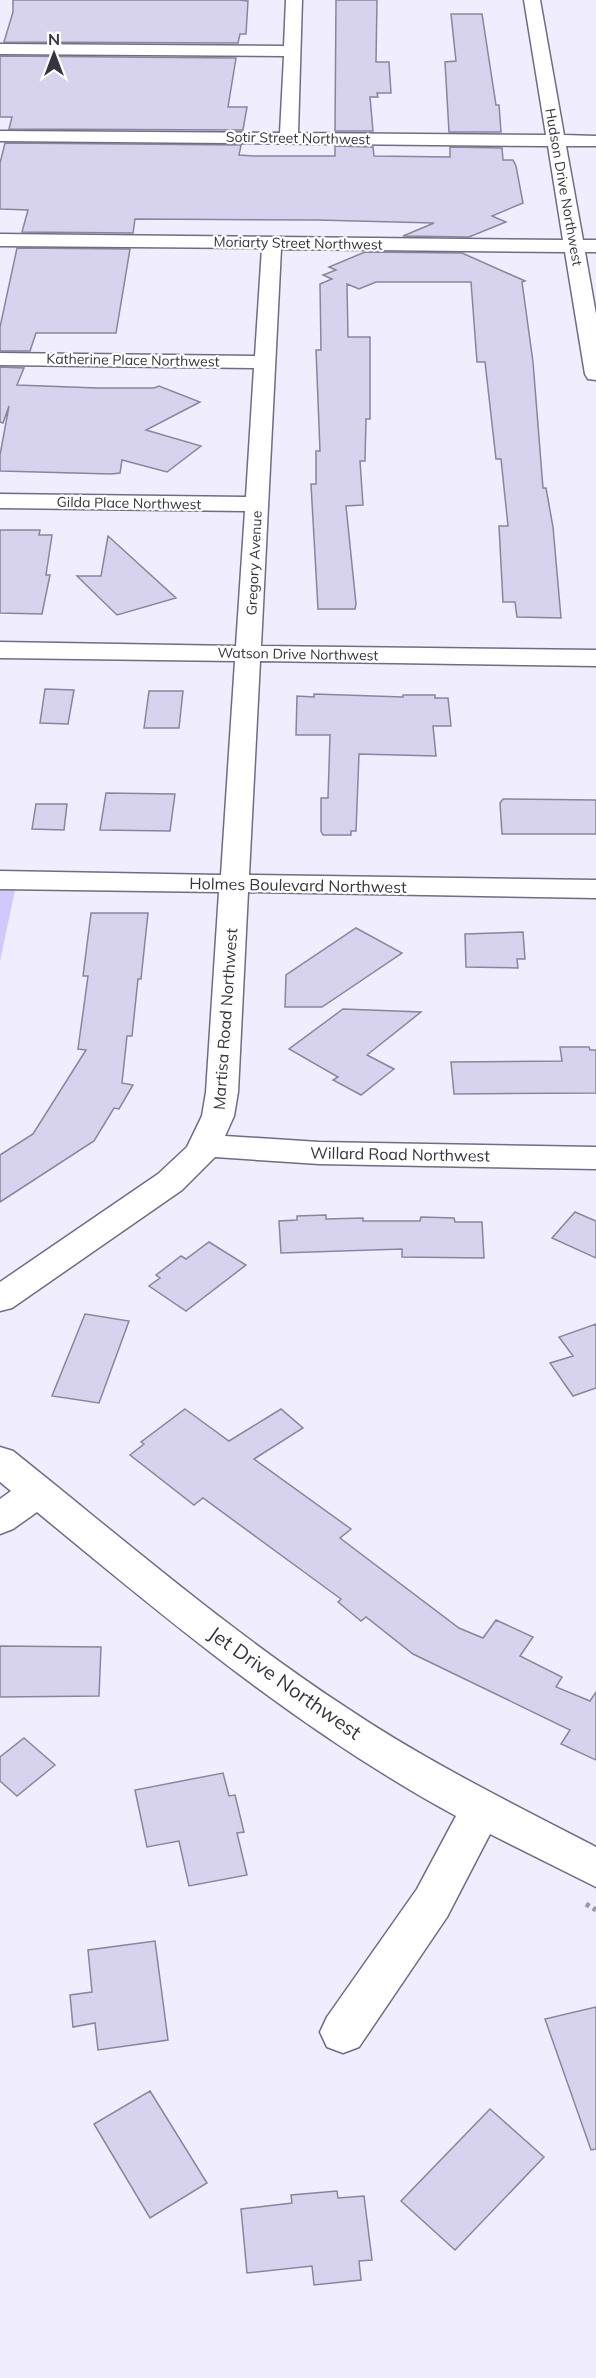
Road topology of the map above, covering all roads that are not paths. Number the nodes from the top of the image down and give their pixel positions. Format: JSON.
{"nodes":[{"id":1,"x":294,"y":0,"type":"edge"},
{"id":2,"x":532,"y":0,"type":"edge"},
{"id":3,"x":0,"y":49,"type":"edge"},
{"id":4,"x":292,"y":51,"type":"junction"},
{"id":5,"x":0,"y":136,"type":"edge"},
{"id":6,"x":288,"y":138,"type":"junction"},
{"id":7,"x":556,"y":141,"type":"junction"},
{"id":8,"x":596,"y":141,"type":"edge"},
{"id":9,"x":0,"y":240,"type":"edge"},
{"id":10,"x":272,"y":243,"type":"junction"},
{"id":11,"x":575,"y":246,"type":"junction"},
{"id":12,"x":596,"y":246,"type":"edge"},
{"id":13,"x":0,"y":359,"type":"edge"},
{"id":14,"x":266,"y":362,"type":"junction"},
{"id":15,"x":596,"y":374,"type":"edge"},
{"id":16,"x":0,"y":501,"type":"edge"},
{"id":17,"x":257,"y":504,"type":"junction"},
{"id":18,"x":0,"y":650,"type":"edge"},
{"id":19,"x":249,"y":653,"type":"junction"},
{"id":20,"x":596,"y":658,"type":"edge"},
{"id":21,"x":0,"y":880,"type":"edge"},
{"id":22,"x":235,"y":884,"type":"junction"},
{"id":23,"x":596,"y":889,"type":"edge"},
{"id":24,"x":205,"y":1146,"type":"junction"},
{"id":25,"x":596,"y":1158,"type":"edge"},
{"id":26,"x":0,"y":1299,"type":"edge"},
{"id":27,"x":0,"y":1461,"type":"edge"},
{"id":28,"x":38,"y":1491,"type":"junction"},
{"id":29,"x":0,"y":1519,"type":"edge"},
{"id":30,"x":482,"y":1808,"type":"junction"},
{"id":31,"x":596,"y":1868,"type":"edge"},
{"id":32,"x":343,"y":2032,"type":"dead end"}],
"edges":[{"from":1,"to":4,"type":"street"},
{"from":2,"to":7,"type":"street","name":"Hudson Drive Northwest"},
{"from":3,"to":4,"type":"street"},
{"from":4,"to":6,"type":"street"},
{"from":5,"to":6,"type":"street","name":"Sotir Street Northwest"},
{"from":6,"to":7,"type":"street","name":"Sotir Street Northwest"},
{"from":7,"to":8,"type":"street","name":"Sotir Street Northwest"},
{"from":7,"to":11,"type":"street","name":"Hudson Drive Northwest"},
{"from":9,"to":10,"type":"street","name":"Moriarty Street Northwest"},
{"from":10,"to":11,"type":"street","name":"Moriarty Street Northwest"},
{"from":10,"to":14,"type":"street","name":"Gregory Avenue"},
{"from":11,"to":12,"type":"street","name":"Moriarty Street Northwest"},
{"from":11,"to":15,"type":"street","name":"Hudson Drive Northwest"},
{"from":13,"to":14,"type":"street","name":"Katherine Place Northwest"},
{"from":14,"to":17,"type":"street","name":"Gregory Avenue"},
{"from":16,"to":17,"type":"street","name":"Gilda Place Northwest"},
{"from":17,"to":19,"type":"street","name":"Gregory Avenue"},
{"from":18,"to":19,"type":"street","name":"Watson Drive Northwest"},
{"from":19,"to":20,"type":"street","name":"Watson Drive Northwest"},
{"from":19,"to":22,"type":"street","name":"Gregory Avenue"},
{"from":21,"to":22,"type":"street","name":"Holmes Boulevard Northwest"},
{"from":22,"to":23,"type":"street","name":"Holmes Boulevard Northwest"},
{"from":22,"to":24,"type":"street","name":"Martisa Road Northwest"},
{"from":24,"to":25,"type":"street","name":"Willard Road Northwest"},
{"from":24,"to":26,"type":"street","name":"Martisa Road Northwest"},
{"from":27,"to":28,"type":"street","name":"Jet Drive Northwest"},
{"from":28,"to":29,"type":"street"},
{"from":28,"to":30,"type":"street","name":"Jet Drive Northwest"},
{"from":30,"to":31,"type":"street","name":"Jet Drive Northwest"},
{"from":30,"to":32,"type":"street"}]}
